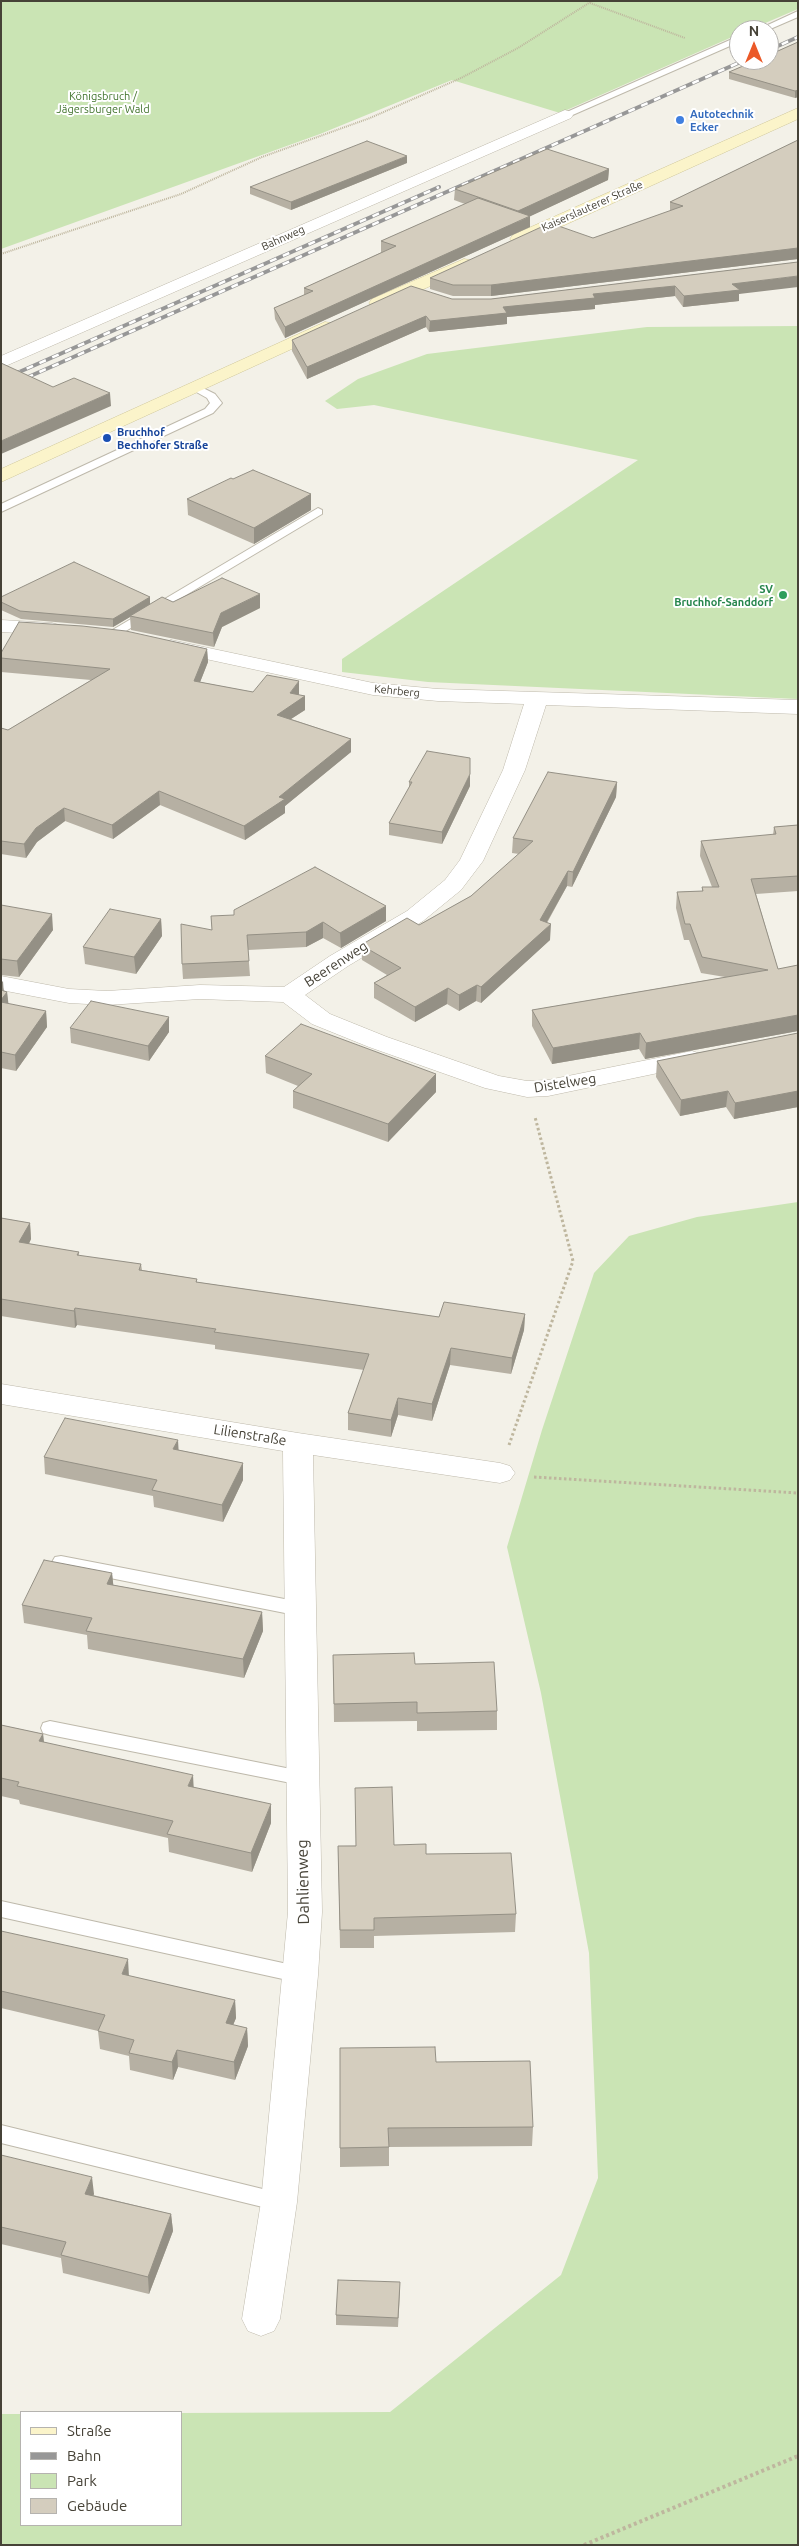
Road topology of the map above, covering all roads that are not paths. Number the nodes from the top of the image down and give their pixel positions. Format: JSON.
{"nodes":[{"id":1,"x":798,"y":14,"type":"edge"},
{"id":2,"x":779,"y":22,"type":"edge"},
{"id":3,"x":729,"y":43,"type":"edge"},
{"id":4,"x":798,"y":113,"type":"edge"},
{"id":5,"x":565,"y":115,"type":"joint"},
{"id":6,"x":506,"y":245,"type":"edge"},
{"id":7,"x":479,"y":257,"type":"edge"},
{"id":8,"x":409,"y":289,"type":"junction"},
{"id":9,"x":434,"y":299,"type":"edge"},
{"id":10,"x":364,"y":309,"type":"edge"},
{"id":11,"x":338,"y":322,"type":"edge"},
{"id":12,"x":1,"y":363,"type":"edge"},
{"id":13,"x":195,"y":387,"type":"junction"},
{"id":14,"x":1,"y":476,"type":"edge"},
{"id":15,"x":1,"y":509,"type":"edge"},
{"id":16,"x":318,"y":512,"type":"dead end"},
{"id":17,"x":1,"y":626,"type":"edge"},
{"id":18,"x":92,"y":633,"type":"junction"},
{"id":19,"x":537,"y":700,"type":"junction"},
{"id":20,"x":798,"y":708,"type":"edge"},
{"id":21,"x":1,"y":983,"type":"edge"},
{"id":22,"x":289,"y":995,"type":"junction"},
{"id":23,"x":718,"y":1054,"type":"edge"},
{"id":24,"x":1,"y":1394,"type":"edge"},
{"id":25,"x":298,"y":1443,"type":"junction"},
{"id":26,"x":500,"y":1473,"type":"road end"},
{"id":27,"x":61,"y":1562,"type":"edge"},
{"id":28,"x":300,"y":1609,"type":"junction"},
{"id":29,"x":50,"y":1728,"type":"dead end"},
{"id":30,"x":301,"y":1778,"type":"junction"},
{"id":31,"x":1,"y":1909,"type":"edge"},
{"id":32,"x":301,"y":1975,"type":"junction"},
{"id":33,"x":1,"y":2134,"type":"edge"},
{"id":34,"x":279,"y":2202,"type":"junction"},
{"id":35,"x":261,"y":2319,"type":"dead end"}],
"edges":[{"from":1,"to":2,"type":"lane"},
{"from":3,"to":5,"type":"lane"},
{"from":4,"to":6,"type":"main road","name":"Kaiserslauterer Straße"},
{"from":5,"to":12,"type":"street","name":"Bahnweg"},
{"from":7,"to":8,"type":"main road"},
{"from":8,"to":9,"type":"street"},
{"from":8,"to":10,"type":"main road"},
{"from":11,"to":13,"type":"main road"},
{"from":13,"to":14,"type":"main road"},
{"from":13,"to":15,"type":"lane"},
{"from":16,"to":18,"type":"lane"},
{"from":17,"to":18,"type":"street","name":"Kehrberg"},
{"from":18,"to":19,"type":"street","name":"Kehrberg"},
{"from":19,"to":20,"type":"street","name":"Kehrberg"},
{"from":19,"to":22,"type":"street","name":"Beerenweg"},
{"from":21,"to":22,"type":"street"},
{"from":22,"to":23,"type":"street","name":"Distelweg"},
{"from":24,"to":25,"type":"street","name":"Lilienstraße"},
{"from":25,"to":26,"type":"street","name":"Lilienstraße"},
{"from":25,"to":28,"type":"street","name":"Dahlienweg"},
{"from":27,"to":28,"type":"lane"},
{"from":28,"to":30,"type":"street","name":"Dahlienweg"},
{"from":29,"to":30,"type":"lane"},
{"from":30,"to":32,"type":"street","name":"Dahlienweg"},
{"from":31,"to":32,"type":"lane"},
{"from":32,"to":34,"type":"street","name":"Dahlienweg"},
{"from":33,"to":34,"type":"lane"},
{"from":34,"to":35,"type":"street","name":"Dahlienweg"}]}
